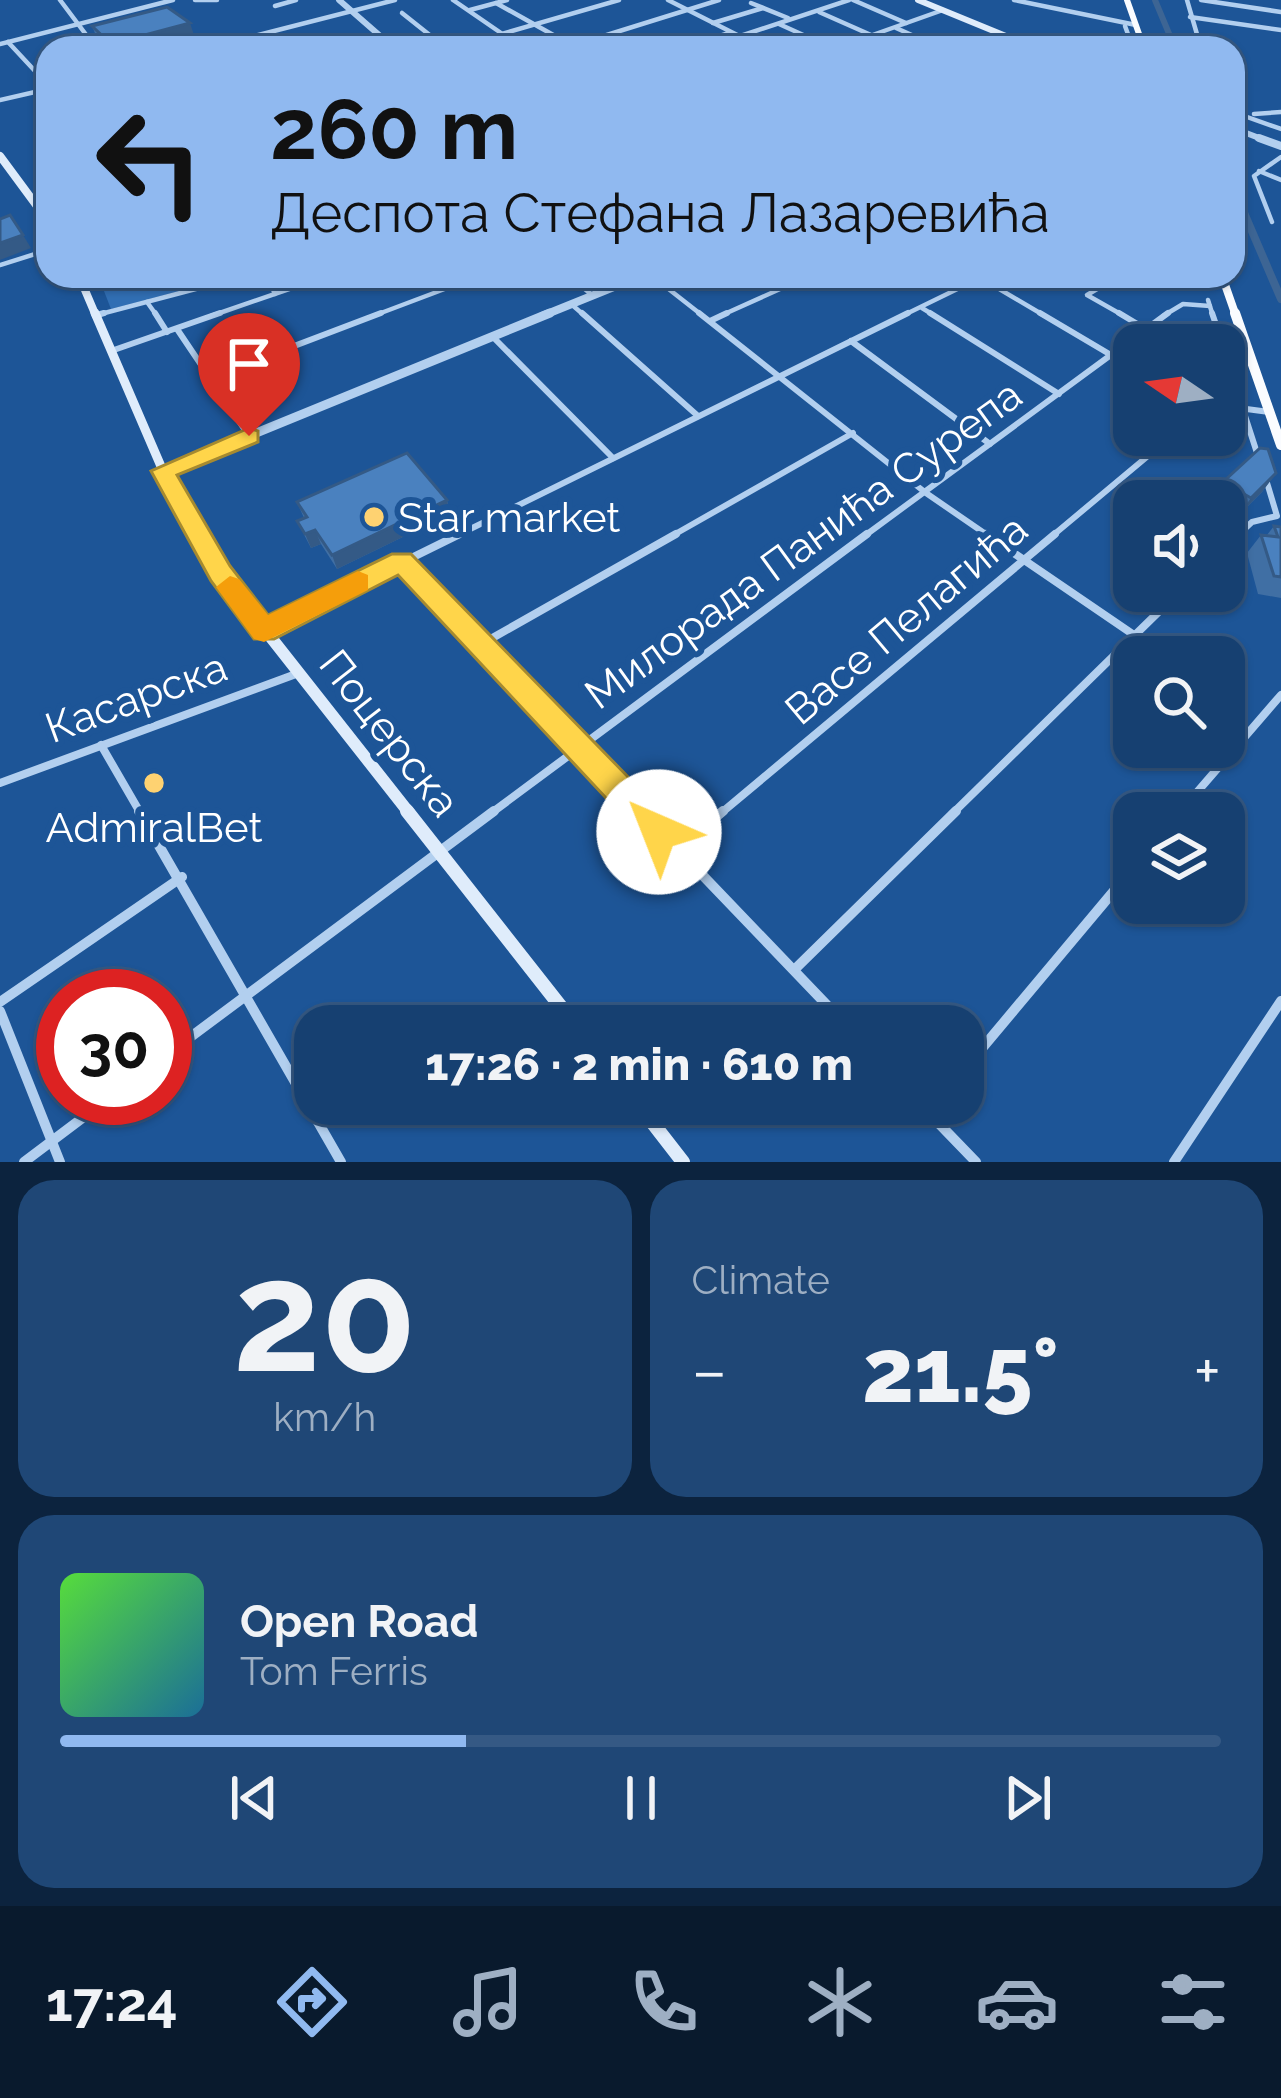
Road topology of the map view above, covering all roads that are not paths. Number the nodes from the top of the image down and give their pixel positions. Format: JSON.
{"nodes":[{"id":1,"x":60,"y":0,"type":"edge"},
{"id":2,"x":173,"y":0,"type":"edge"},
{"id":3,"x":195,"y":0,"type":"edge"},
{"id":4,"x":217,"y":0,"type":"edge"},
{"id":5,"x":266,"y":0,"type":"edge"},
{"id":6,"x":296,"y":0,"type":"edge"},
{"id":7,"x":340,"y":0,"type":"edge"},
{"id":8,"x":394,"y":0,"type":"edge"},
{"id":9,"x":453,"y":0,"type":"edge"},
{"id":10,"x":507,"y":0,"type":"edge"},
{"id":11,"x":619,"y":0,"type":"edge"},
{"id":12,"x":668,"y":0,"type":"edge"},
{"id":13,"x":719,"y":0,"type":"edge"},
{"id":14,"x":851,"y":0,"type":"edge"},
{"id":15,"x":918,"y":0,"type":"edge"},
{"id":16,"x":1014,"y":0,"type":"edge"},
{"id":17,"x":1127,"y":0,"type":"edge"},
{"id":18,"x":1187,"y":0,"type":"edge"},
{"id":19,"x":1201,"y":0,"type":"edge"},
{"id":20,"x":751,"y":2,"type":"edge"},
{"id":21,"x":496,"y":3,"type":"junction"},
{"id":22,"x":763,"y":8,"type":"junction"},
{"id":23,"x":468,"y":10,"type":"junction"},
{"id":24,"x":687,"y":10,"type":"junction"},
{"id":25,"x":943,"y":10,"type":"junction"},
{"id":26,"x":352,"y":11,"type":"junction"},
{"id":27,"x":816,"y":11,"type":"junction"},
{"id":28,"x":1281,"y":12,"type":"edge"},
{"id":29,"x":402,"y":13,"type":"dead end"},
{"id":30,"x":1190,"y":16,"type":"junction"},
{"id":31,"x":791,"y":20,"type":"junction"},
{"id":32,"x":906,"y":23,"type":"junction"},
{"id":33,"x":535,"y":24,"type":"junction"},
{"id":34,"x":712,"y":24,"type":"junction"},
{"id":35,"x":778,"y":24,"type":"junction"},
{"id":36,"x":78,"y":25,"type":"junction"},
{"id":37,"x":1136,"y":25,"type":"junction"},
{"id":38,"x":1125,"y":26,"type":"junction"},
{"id":39,"x":895,"y":28,"type":"junction"},
{"id":40,"x":1281,"y":30,"type":"edge"},
{"id":41,"x":730,"y":32,"type":"junction"},
{"id":42,"x":502,"y":34,"type":"junction"},
{"id":43,"x":872,"y":35,"type":"joint"},
{"id":44,"x":87,"y":36,"type":"edge"},
{"id":45,"x":255,"y":36,"type":"edge"},
{"id":46,"x":380,"y":36,"type":"edge"},
{"id":47,"x":433,"y":36,"type":"edge"},
{"id":48,"x":494,"y":36,"type":"edge"},
{"id":49,"x":554,"y":36,"type":"edge"},
{"id":50,"x":606,"y":36,"type":"edge"},
{"id":51,"x":718,"y":36,"type":"edge"},
{"id":52,"x":737,"y":36,"type":"edge"},
{"id":53,"x":742,"y":36,"type":"edge"},
{"id":54,"x":806,"y":36,"type":"edge"},
{"id":55,"x":913,"y":36,"type":"edge"},
{"id":56,"x":1006,"y":36,"type":"edge"},
{"id":57,"x":1129,"y":36,"type":"edge"},
{"id":58,"x":1140,"y":36,"type":"edge"},
{"id":59,"x":1197,"y":36,"type":"edge"},
{"id":60,"x":8,"y":42,"type":"junction"},
{"id":61,"x":0,"y":44,"type":"edge"},
{"id":62,"x":36,"y":74,"type":"edge"},
{"id":63,"x":36,"y":90,"type":"edge"},
{"id":64,"x":0,"y":100,"type":"edge"},
{"id":65,"x":1281,"y":112,"type":"edge"},
{"id":66,"x":1246,"y":116,"type":"joint"},
{"id":67,"x":1281,"y":129,"type":"edge"},
{"id":68,"x":1245,"y":132,"type":"edge"},
{"id":69,"x":1281,"y":146,"type":"edge"},
{"id":70,"x":0,"y":156,"type":"edge"},
{"id":71,"x":1281,"y":157,"type":"edge"},
{"id":72,"x":1258,"y":170,"type":"junction"},
{"id":73,"x":1281,"y":180,"type":"edge"},
{"id":74,"x":36,"y":205,"type":"edge"},
{"id":75,"x":1272,"y":223,"type":"dead end"},
{"id":76,"x":36,"y":254,"type":"edge"},
{"id":77,"x":0,"y":265,"type":"edge"},
{"id":78,"x":85,"y":288,"type":"edge"},
{"id":79,"x":200,"y":288,"type":"edge"},
{"id":80,"x":272,"y":288,"type":"edge"},
{"id":81,"x":292,"y":288,"type":"edge"},
{"id":82,"x":447,"y":288,"type":"edge"},
{"id":83,"x":583,"y":288,"type":"edge"},
{"id":84,"x":612,"y":288,"type":"edge"},
{"id":85,"x":667,"y":288,"type":"edge"},
{"id":86,"x":783,"y":288,"type":"edge"},
{"id":87,"x":958,"y":288,"type":"edge"},
{"id":88,"x":1001,"y":288,"type":"edge"},
{"id":89,"x":1099,"y":288,"type":"edge"},
{"id":90,"x":1226,"y":288,"type":"edge"},
{"id":91,"x":275,"y":294,"type":"junction"},
{"id":92,"x":592,"y":296,"type":"junction"},
{"id":93,"x":147,"y":302,"type":"junction"},
{"id":94,"x":572,"y":304,"type":"junction"},
{"id":95,"x":921,"y":307,"type":"junction"},
{"id":96,"x":97,"y":315,"type":"junction"},
{"id":97,"x":710,"y":321,"type":"junction"},
{"id":98,"x":1137,"y":324,"type":"edge"},
{"id":99,"x":1150,"y":324,"type":"edge"},
{"id":100,"x":1216,"y":324,"type":"edge"},
{"id":101,"x":177,"y":329,"type":"junction"},
{"id":102,"x":166,"y":332,"type":"junction"},
{"id":103,"x":492,"y":336,"type":"junction"},
{"id":104,"x":851,"y":340,"type":"junction"},
{"id":105,"x":111,"y":351,"type":"junction"},
{"id":106,"x":1111,"y":355,"type":"joint"},
{"id":107,"x":781,"y":376,"type":"junction"},
{"id":108,"x":210,"y":378,"type":"junction"},
{"id":109,"x":1059,"y":394,"type":"junction"},
{"id":110,"x":1245,"y":410,"type":"edge"},
{"id":111,"x":1269,"y":412,"type":"junction"},
{"id":112,"x":698,"y":416,"type":"junction"},
{"id":113,"x":1245,"y":416,"type":"edge"},
{"id":114,"x":853,"y":434,"type":"junction"},
{"id":115,"x":249,"y":436,"type":"junction"},
{"id":116,"x":990,"y":444,"type":"junction"},
{"id":117,"x":1281,"y":446,"type":"edge"},
{"id":118,"x":1148,"y":456,"type":"edge"},
{"id":119,"x":613,"y":458,"type":"junction"},
{"id":120,"x":163,"y":471,"type":"junction"},
{"id":121,"x":926,"y":493,"type":"junction"},
{"id":122,"x":1245,"y":528,"type":"edge"},
{"id":123,"x":1023,"y":560,"type":"junction"},
{"id":124,"x":401,"y":561,"type":"junction"},
{"id":125,"x":1158,"y":612,"type":"edge"},
{"id":126,"x":264,"y":631,"type":"junction"},
{"id":127,"x":1134,"y":635,"type":"junction"},
{"id":128,"x":480,"y":645,"type":"junction"},
{"id":129,"x":296,"y":674,"type":"junction"},
{"id":130,"x":1281,"y":694,"type":"edge"},
{"id":131,"x":101,"y":745,"type":"junction"},
{"id":132,"x":577,"y":748,"type":"junction"},
{"id":133,"x":0,"y":783,"type":"edge"},
{"id":134,"x":1198,"y":792,"type":"edge"},
{"id":135,"x":659,"y":832,"type":"junction"},
{"id":136,"x":690,"y":840,"type":"junction"},
{"id":137,"x":677,"y":850,"type":"junction"},
{"id":138,"x":438,"y":851,"type":"junction"},
{"id":139,"x":691,"y":864,"type":"junction"},
{"id":140,"x":182,"y":878,"type":"junction"},
{"id":141,"x":1113,"y":892,"type":"edge"},
{"id":142,"x":794,"y":970,"type":"junction"},
{"id":143,"x":246,"y":995,"type":"junction"},
{"id":144,"x":1281,"y":1000,"type":"edge"},
{"id":145,"x":559,"y":1005,"type":"edge"},
{"id":146,"x":827,"y":1005,"type":"edge"},
{"id":147,"x":0,"y":1006,"type":"edge"},
{"id":148,"x":192,"y":1036,"type":"edge"},
{"id":149,"x":984,"y":1046,"type":"edge"},
{"id":150,"x":74,"y":1125,"type":"edge"},
{"id":151,"x":654,"y":1125,"type":"edge"},
{"id":152,"x":944,"y":1125,"type":"edge"},
{"id":153,"x":52,"y":1142,"type":"junction"},
{"id":154,"x":24,"y":1162,"type":"edge"},
{"id":155,"x":60,"y":1162,"type":"edge"},
{"id":156,"x":341,"y":1162,"type":"edge"},
{"id":157,"x":683,"y":1162,"type":"edge"},
{"id":158,"x":976,"y":1162,"type":"edge"},
{"id":159,"x":1174,"y":1162,"type":"edge"}],
"edges":[{"from":1,"to":36,"type":"street"},
{"from":2,"to":36,"type":"street"},
{"from":3,"to":4,"type":"street"},
{"from":5,"to":6,"type":"street"},
{"from":7,"to":26,"type":"street"},
{"from":8,"to":26,"type":"street"},
{"from":9,"to":23,"type":"street"},
{"from":10,"to":21,"type":"street"},
{"from":11,"to":33,"type":"street"},
{"from":12,"to":24,"type":"street"},
{"from":13,"to":24,"type":"street"},
{"from":14,"to":27,"type":"street"},
{"from":14,"to":32,"type":"street"},
{"from":15,"to":25,"type":"main road"},
{"from":16,"to":38,"type":"street"},
{"from":17,"to":37,"type":"main road"},
{"from":18,"to":30,"type":"street"},
{"from":19,"to":28,"type":"street"},
{"from":20,"to":22,"type":"street"},
{"from":21,"to":23,"type":"street"},
{"from":21,"to":33,"type":"street"},
{"from":22,"to":31,"type":"street"},
{"from":22,"to":34,"type":"street"},
{"from":23,"to":42,"type":"street"},
{"from":24,"to":34,"type":"street"},
{"from":24,"to":50,"type":"street"},
{"from":25,"to":32,"type":"street"},
{"from":25,"to":56,"type":"main road"},
{"from":26,"to":45,"type":"street"},
{"from":26,"to":46,"type":"street"},
{"from":27,"to":31,"type":"street"},
{"from":27,"to":43,"type":"street"},
{"from":29,"to":47,"type":"street"},
{"from":30,"to":40,"type":"street"},
{"from":30,"to":59,"type":"street"},
{"from":31,"to":35,"type":"street"},
{"from":32,"to":39,"type":"street"},
{"from":33,"to":42,"type":"street"},
{"from":33,"to":49,"type":"street"},
{"from":34,"to":41,"type":"street"},
{"from":35,"to":53,"type":"street"},
{"from":35,"to":54,"type":"street"},
{"from":36,"to":44,"type":"street"},
{"from":36,"to":60,"type":"street"},
{"from":37,"to":38,"type":"street"},
{"from":37,"to":58,"type":"main road"},
{"from":38,"to":57,"type":"street"},
{"from":39,"to":43,"type":"street"},
{"from":39,"to":55,"type":"street"},
{"from":41,"to":51,"type":"street"},
{"from":41,"to":52,"type":"street"},
{"from":42,"to":48,"type":"street"},
{"from":60,"to":61,"type":"street"},
{"from":60,"to":62,"type":"street"},
{"from":63,"to":64,"type":"street"},
{"from":65,"to":66,"type":"street"},
{"from":66,"to":67,"type":"street"},
{"from":68,"to":69,"type":"street"},
{"from":70,"to":74,"type":"main road"},
{"from":71,"to":72,"type":"street"},
{"from":72,"to":73,"type":"street"},
{"from":72,"to":75,"type":"street"},
{"from":76,"to":77,"type":"street"},
{"from":78,"to":96,"type":"main road","name":"Поцерска"},
{"from":79,"to":93,"type":"street"},
{"from":80,"to":91,"type":"street"},
{"from":81,"to":91,"type":"street"},
{"from":82,"to":108,"type":"street"},
{"from":83,"to":92,"type":"street"},
{"from":84,"to":92,"type":"street"},
{"from":85,"to":97,"type":"street"},
{"from":86,"to":97,"type":"street"},
{"from":87,"to":95,"type":"street"},
{"from":88,"to":106,"type":"street"},
{"from":89,"to":98,"type":"street"},
{"from":90,"to":111,"type":"main road"},
{"from":91,"to":101,"type":"street"},
{"from":92,"to":94,"type":"street"},
{"from":93,"to":96,"type":"street"},
{"from":93,"to":102,"type":"street"},
{"from":94,"to":103,"type":"street"},
{"from":94,"to":112,"type":"street"},
{"from":95,"to":104,"type":"street"},
{"from":95,"to":109,"type":"street"},
{"from":96,"to":105,"type":"main road","name":"Поцерска"},
{"from":97,"to":107,"type":"street"},
{"from":99,"to":100,"type":"street","name":"Милорада Панића Сурепа"},
{"from":101,"to":102,"type":"street"},
{"from":101,"to":108,"type":"street"},
{"from":102,"to":105,"type":"street"},
{"from":103,"to":115,"type":"street"},
{"from":103,"to":119,"type":"street"},
{"from":104,"to":107,"type":"street"},
{"from":104,"to":116,"type":"street"},
{"from":105,"to":120,"type":"main road","name":"Поцерска"},
{"from":106,"to":109,"type":"street","name":"Милорада Панића Сурепа"},
{"from":107,"to":112,"type":"street"},
{"from":107,"to":114,"type":"street"},
{"from":108,"to":115,"type":"street"},
{"from":109,"to":116,"type":"street","name":"Милорада Панића Сурепа"},
{"from":110,"to":111,"type":"street"},
{"from":111,"to":117,"type":"main road"},
{"from":112,"to":119,"type":"street"},
{"from":113,"to":122,"type":"street"},
{"from":114,"to":121,"type":"street"},
{"from":114,"to":128,"type":"street"},
{"from":115,"to":120,"type":"street"},
{"from":116,"to":121,"type":"street","name":"Милорада Панића Сурепа"},
{"from":118,"to":123,"type":"street","name":"Васе Пелагића"},
{"from":119,"to":124,"type":"street"},
{"from":120,"to":126,"type":"main road","name":"Поцерска"},
{"from":121,"to":123,"type":"street"},
{"from":121,"to":132,"type":"street","name":"Милорада Панића Сурепа"},
{"from":123,"to":127,"type":"street"},
{"from":123,"to":136,"type":"street","name":"Васе Пелагића"},
{"from":124,"to":126,"type":"street"},
{"from":124,"to":128,"type":"street"},
{"from":125,"to":127,"type":"street"},
{"from":126,"to":129,"type":"main road","name":"Поцерска"},
{"from":127,"to":142,"type":"street"},
{"from":128,"to":132,"type":"street"},
{"from":129,"to":131,"type":"street","name":"Касарска"},
{"from":129,"to":138,"type":"main road","name":"Поцерска"},
{"from":130,"to":134,"type":"street"},
{"from":131,"to":133,"type":"street","name":"Касарска"},
{"from":131,"to":140,"type":"street"},
{"from":132,"to":135,"type":"street"},
{"from":132,"to":138,"type":"street","name":"Милорада Панића Сурепа"},
{"from":135,"to":136,"type":"street"},
{"from":135,"to":137,"type":"street"},
{"from":136,"to":137,"type":"street","name":"Васе Пелагића"},
{"from":136,"to":139,"type":"street"},
{"from":137,"to":139,"type":"street"},
{"from":138,"to":143,"type":"street","name":"Милорада Панића Сурепа"},
{"from":138,"to":145,"type":"main road","name":"Поцерска"},
{"from":139,"to":142,"type":"street"},
{"from":140,"to":143,"type":"street"},
{"from":140,"to":147,"type":"street"},
{"from":141,"to":149,"type":"street"},
{"from":142,"to":146,"type":"street"},
{"from":143,"to":148,"type":"street","name":"Милорада Панића Сурепа"},
{"from":143,"to":156,"type":"street"},
{"from":144,"to":159,"type":"street"},
{"from":147,"to":153,"type":"street"},
{"from":150,"to":153,"type":"street"},
{"from":151,"to":157,"type":"main road"},
{"from":152,"to":158,"type":"street"},
{"from":153,"to":154,"type":"street"},
{"from":153,"to":155,"type":"street"}]}
